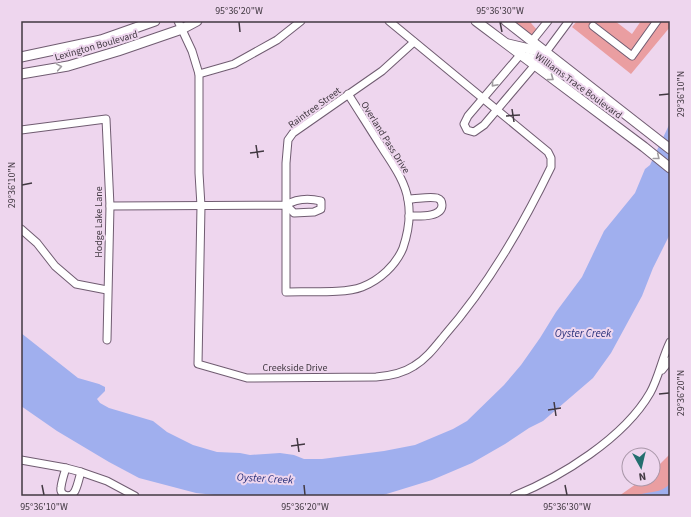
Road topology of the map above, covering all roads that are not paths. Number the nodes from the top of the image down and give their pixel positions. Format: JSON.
{"nodes":[{"id":1,"x":155,"y":21,"type":"edge"},
{"id":2,"x":197,"y":21,"type":"edge"},
{"id":3,"x":301,"y":21,"type":"edge"},
{"id":4,"x":389,"y":21,"type":"edge"},
{"id":5,"x":476,"y":21,"type":"edge"},
{"id":6,"x":506,"y":21,"type":"edge"},
{"id":7,"x":548,"y":21,"type":"edge"},
{"id":8,"x":569,"y":21,"type":"edge"},
{"id":9,"x":657,"y":21,"type":"edge"},
{"id":10,"x":180,"y":25,"type":"edge"},
{"id":11,"x":593,"y":26,"type":"dead end"},
{"id":12,"x":532,"y":41,"type":"junction"},
{"id":13,"x":414,"y":42,"type":"junction"},
{"id":14,"x":504,"y":43,"type":"junction"},
{"id":15,"x":546,"y":52,"type":"junction"},
{"id":16,"x":520,"y":55,"type":"junction"},
{"id":17,"x":21,"y":57,"type":"edge"},
{"id":18,"x":534,"y":66,"type":"junction"},
{"id":19,"x":21,"y":74,"type":"edge"},
{"id":20,"x":199,"y":74,"type":"junction"},
{"id":21,"x":575,"y":75,"type":"junction"},
{"id":22,"x":348,"y":94,"type":"junction"},
{"id":23,"x":482,"y":98,"type":"junction"},
{"id":24,"x":497,"y":110,"type":"junction"},
{"id":25,"x":21,"y":130,"type":"edge"},
{"id":26,"x":670,"y":149,"type":"edge"},
{"id":27,"x":670,"y":168,"type":"edge"},
{"id":28,"x":408,"y":199,"type":"junction"},
{"id":29,"x":286,"y":205,"type":"junction"},
{"id":30,"x":110,"y":206,"type":"junction"},
{"id":31,"x":201,"y":206,"type":"junction"},
{"id":32,"x":409,"y":216,"type":"junction"},
{"id":33,"x":21,"y":229,"type":"edge"},
{"id":34,"x":107,"y":290,"type":"junction"},
{"id":35,"x":286,"y":292,"type":"joint"},
{"id":36,"x":106,"y":340,"type":"dead end"},
{"id":37,"x":670,"y":342,"type":"edge"},
{"id":38,"x":670,"y":360,"type":"edge"},
{"id":39,"x":659,"y":373,"type":"junction"},
{"id":40,"x":21,"y":460,"type":"edge"},
{"id":41,"x":66,"y":468,"type":"junction"},
{"id":42,"x":81,"y":472,"type":"junction"},
{"id":43,"x":136,"y":496,"type":"edge"},
{"id":44,"x":514,"y":496,"type":"edge"}],
"edges":[{"from":1,"to":17,"type":"main road","name":"Lexington Boulevard"},
{"from":2,"to":10,"type":"main road","name":"Lexington Boulevard"},
{"from":3,"to":20,"type":"street"},
{"from":4,"to":13,"type":"street"},
{"from":5,"to":14,"type":"main road","name":"Williams Trace Boulevard"},
{"from":6,"to":12,"type":"main road","name":"Williams Trace Boulevard"},
{"from":7,"to":12,"type":"street"},
{"from":8,"to":15,"type":"street"},
{"from":9,"to":11,"type":"street"},
{"from":19,"to":10,"type":"main road","name":"Lexington Boulevard","one_way":true},
{"from":10,"to":20,"type":"street","name":"Creekside Drive"},
{"from":12,"to":15,"type":"main road","name":"Williams Trace Boulevard"},
{"from":13,"to":22,"type":"street","name":"Raintree Street"},
{"from":13,"to":23,"type":"street"},
{"from":14,"to":15,"type":"main road"},
{"from":14,"to":16,"type":"main road","name":"Williams Trace Boulevard"},
{"from":15,"to":21,"type":"main road","name":"Williams Trace Boulevard"},
{"from":16,"to":18,"type":"main road","name":"Williams Trace Boulevard"},
{"from":16,"to":21,"type":"main road"},
{"from":16,"to":23,"type":"street","one_way":true},
{"from":18,"to":24,"type":"street"},
{"from":18,"to":27,"type":"main road","name":"Williams Trace Boulevard","one_way":true},
{"from":20,"to":31,"type":"street","name":"Creekside Drive"},
{"from":21,"to":26,"type":"main road","name":"Williams Trace Boulevard"},
{"from":22,"to":28,"type":"street","name":"Overland Pass Drive"},
{"from":22,"to":29,"type":"street","name":"Raintree Street"},
{"from":23,"to":24,"type":"street"},
{"from":23,"to":24,"type":"street"},
{"from":24,"to":31,"type":"street","name":"Creekside Drive"},
{"from":25,"to":30,"type":"street","name":"Hodge Lake Lane"},
{"from":28,"to":32,"type":"street","name":"Overland Pass Drive"},
{"from":28,"to":32,"type":"street"},
{"from":29,"to":31,"type":"street"},
{"from":29,"to":35,"type":"street","name":"Raintree Street"},
{"from":30,"to":31,"type":"street"},
{"from":30,"to":34,"type":"street","name":"Hodge Lake Lane"},
{"from":32,"to":35,"type":"street","name":"Overland Pass Drive"},
{"from":33,"to":34,"type":"street"},
{"from":34,"to":36,"type":"street","name":"Hodge Lake Lane"},
{"from":37,"to":39,"type":"street"},
{"from":38,"to":39,"type":"street"},
{"from":39,"to":44,"type":"street"},
{"from":40,"to":41,"type":"street"},
{"from":41,"to":42,"type":"street"},
{"from":41,"to":42,"type":"street"},
{"from":42,"to":43,"type":"street"}]}
